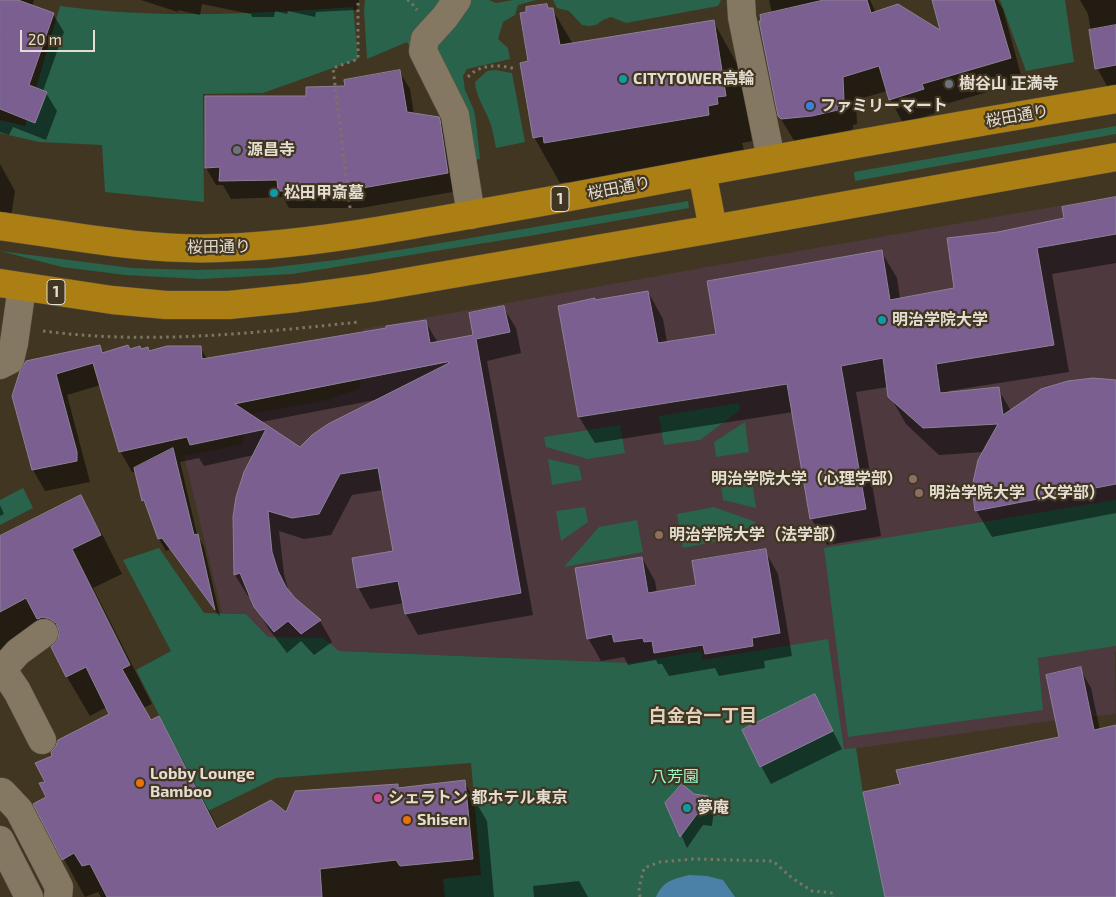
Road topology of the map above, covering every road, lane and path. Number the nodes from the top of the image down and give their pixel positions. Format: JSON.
{"nodes":[{"id":1,"x":358,"y":0,"type":"edge"},
{"id":2,"x":457,"y":0,"type":"edge"},
{"id":3,"x":741,"y":0,"type":"edge"},
{"id":4,"x":515,"y":69,"type":"dead end"},
{"id":5,"x":468,"y":77,"type":"dead end"},
{"id":6,"x":1116,"y":99,"type":"edge"},
{"id":7,"x":1116,"y":157,"type":"edge"},
{"id":8,"x":771,"y":159,"type":"junction"},
{"id":9,"x":702,"y":172,"type":"junction"},
{"id":10,"x":350,"y":208,"type":"dead end"},
{"id":11,"x":471,"y":215,"type":"junction"},
{"id":12,"x":0,"y":226,"type":"edge"},
{"id":13,"x":713,"y":229,"type":"junction"},
{"id":14,"x":11,"y":285,"type":"edge"},
{"id":15,"x":0,"y":365,"type":"edge"},
{"id":16,"x":44,"y":633,"type":"dead end"},
{"id":17,"x":1,"y":670,"type":"edge"},
{"id":18,"x":42,"y":740,"type":"dead end"},
{"id":19,"x":1,"y":791,"type":"edge"},
{"id":20,"x":0,"y":840,"type":"edge"},
{"id":21,"x":29,"y":897,"type":"edge"},
{"id":22,"x":58,"y":897,"type":"edge"},
{"id":23,"x":640,"y":897,"type":"edge"},
{"id":24,"x":833,"y":897,"type":"edge"}],
"edges":[{"from":1,"to":10,"type":"path"},
{"from":2,"to":11,"type":"street"},
{"from":3,"to":8,"type":"street"},
{"from":4,"to":5,"type":"path"},
{"from":6,"to":8,"type":"highway","name":"桜田通り","number":"1"},
{"from":7,"to":13,"type":"highway","number":"1"},
{"from":8,"to":9,"type":"highway","name":"桜田通り","number":"1"},
{"from":9,"to":11,"type":"highway","name":"桜田通り","number":"1"},
{"from":9,"to":13,"type":"highway"},
{"from":11,"to":12,"type":"highway","name":"桜田通り","number":"1"},
{"from":13,"to":14,"type":"highway","number":"1"},
{"from":14,"to":15,"type":"street"},
{"from":16,"to":17,"type":"street"},
{"from":17,"to":18,"type":"street"},
{"from":19,"to":22,"type":"street"},
{"from":20,"to":21,"type":"street"},
{"from":23,"to":24,"type":"path"}]}
